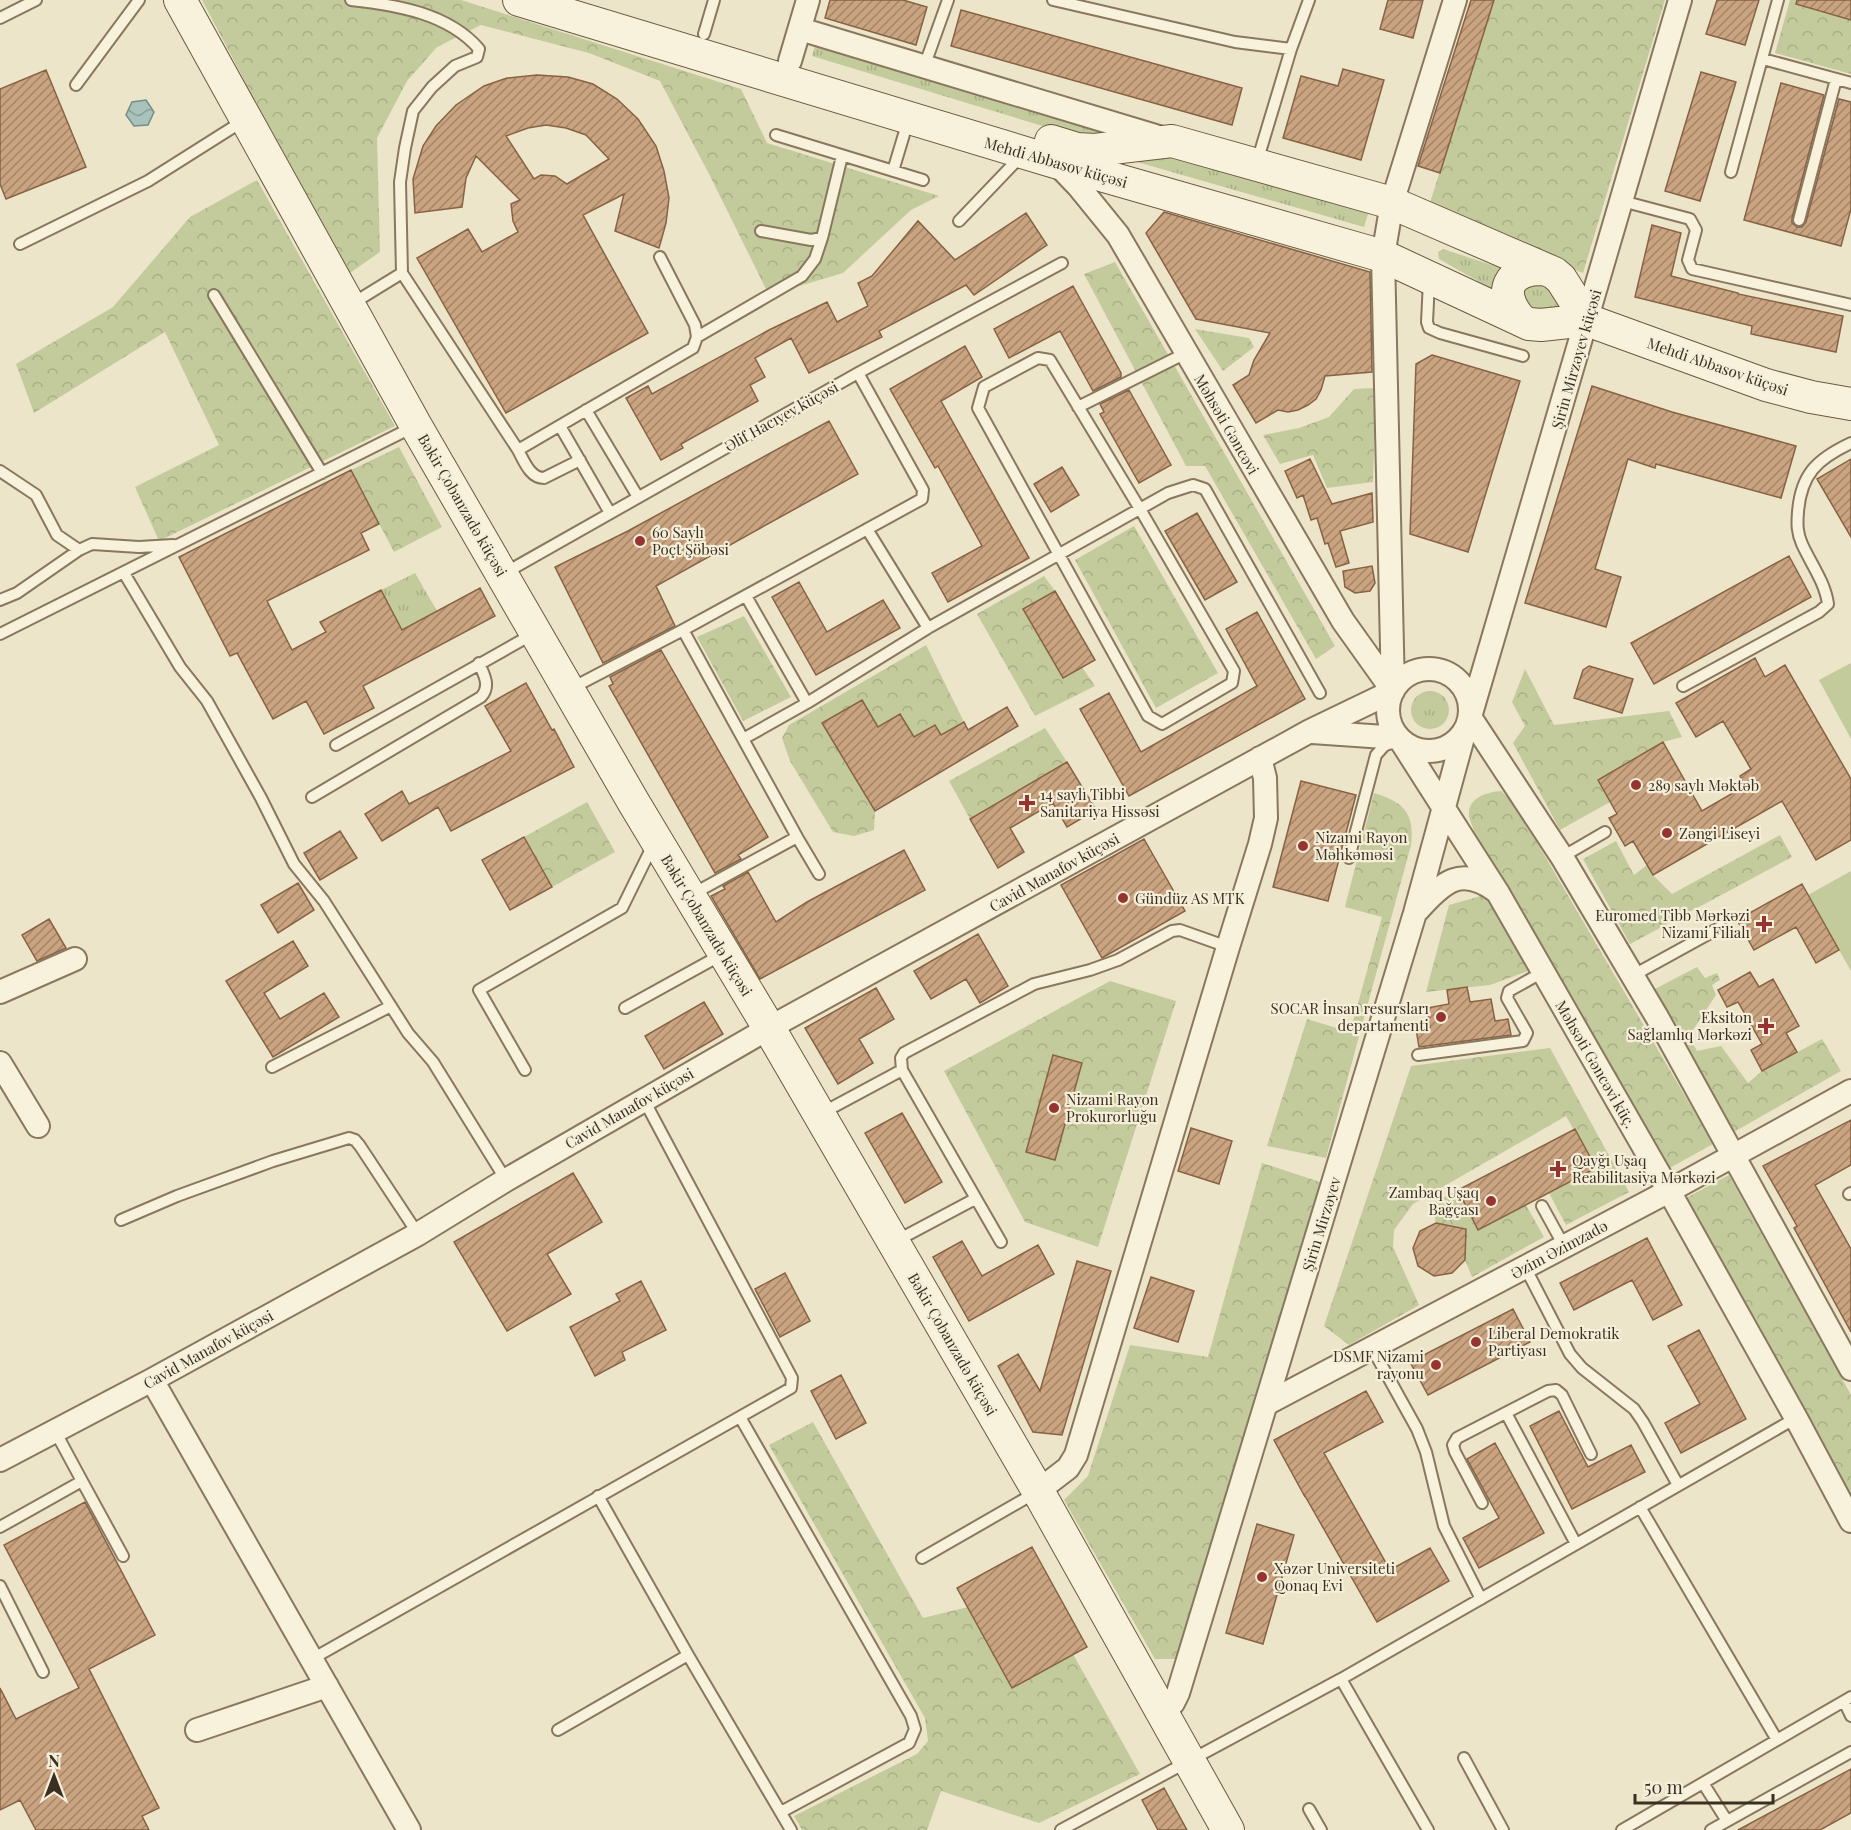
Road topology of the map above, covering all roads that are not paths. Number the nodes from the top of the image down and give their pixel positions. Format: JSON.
{"nodes":[{"id":1,"x":36,"y":0,"type":"edge"},
{"id":2,"x":139,"y":0,"type":"edge"},
{"id":3,"x":351,"y":0,"type":"edge"},
{"id":4,"x":519,"y":0,"type":"edge"},
{"id":5,"x":595,"y":0,"type":"edge"},
{"id":6,"x":714,"y":0,"type":"edge"},
{"id":7,"x":808,"y":0,"type":"edge"},
{"id":8,"x":948,"y":0,"type":"edge"},
{"id":9,"x":1053,"y":0,"type":"edge"},
{"id":10,"x":1309,"y":0,"type":"edge"},
{"id":11,"x":1455,"y":0,"type":"edge"},
{"id":12,"x":1680,"y":0,"type":"edge"},
{"id":13,"x":1778,"y":0,"type":"edge"},
{"id":14,"x":185,"y":4,"type":"edge"},
{"id":15,"x":0,"y":18,"type":"edge"},
{"id":16,"x":800,"y":29,"type":"junction"},
{"id":17,"x":704,"y":34,"type":"junction"},
{"id":18,"x":1291,"y":49,"type":"junction"},
{"id":19,"x":1763,"y":59,"type":"junction"},
{"id":20,"x":790,"y":61,"type":"junction"},
{"id":21,"x":923,"y":67,"type":"junction"},
{"id":22,"x":1836,"y":79,"type":"junction"},
{"id":23,"x":1851,"y":83,"type":"edge"},
{"id":24,"x":76,"y":85,"type":"dead end"},
{"id":25,"x":247,"y":118,"type":"junction"},
{"id":26,"x":909,"y":118,"type":"junction"},
{"id":27,"x":776,"y":135,"type":"dead end"},
{"id":28,"x":1172,"y":141,"type":"junction"},
{"id":29,"x":1024,"y":153,"type":"junction"},
{"id":30,"x":842,"y":156,"type":"junction"},
{"id":31,"x":1055,"y":162,"type":"junction"},
{"id":32,"x":1256,"y":165,"type":"junction"},
{"id":33,"x":893,"y":171,"type":"junction"},
{"id":34,"x":1731,"y":172,"type":"dead end"},
{"id":35,"x":923,"y":180,"type":"dead end"},
{"id":36,"x":1622,"y":201,"type":"junction"},
{"id":37,"x":1392,"y":202,"type":"junction"},
{"id":38,"x":1799,"y":220,"type":"dead end"},
{"id":39,"x":959,"y":221,"type":"dead end"},
{"id":40,"x":761,"y":231,"type":"dead end"},
{"id":41,"x":822,"y":238,"type":"junction"},
{"id":42,"x":20,"y":244,"type":"dead end"},
{"id":43,"x":1383,"y":256,"type":"junction"},
{"id":44,"x":660,"y":257,"type":"dead end"},
{"id":45,"x":1062,"y":263,"type":"dead end"},
{"id":46,"x":1544,"y":269,"type":"junction"},
{"id":47,"x":402,"y":273,"type":"junction"},
{"id":48,"x":1430,"y":278,"type":"junction"},
{"id":49,"x":214,"y":295,"type":"dead end"},
{"id":50,"x":350,"y":305,"type":"junction"},
{"id":51,"x":1851,"y":305,"type":"edge"},
{"id":52,"x":1520,"y":319,"type":"junction"},
{"id":53,"x":1587,"y":320,"type":"junction"},
{"id":54,"x":697,"y":337,"type":"junction"},
{"id":55,"x":1186,"y":353,"type":"junction"},
{"id":56,"x":1523,"y":356,"type":"dead end"},
{"id":57,"x":858,"y":373,"type":"junction"},
{"id":58,"x":1851,"y":404,"type":"edge"},
{"id":59,"x":1078,"y":407,"type":"junction"},
{"id":60,"x":586,"y":410,"type":"junction"},
{"id":61,"x":416,"y":426,"type":"junction"},
{"id":62,"x":560,"y":426,"type":"junction"},
{"id":63,"x":1851,"y":443,"type":"edge"},
{"id":64,"x":518,"y":450,"type":"junction"},
{"id":65,"x":580,"y":460,"type":"junction"},
{"id":66,"x":0,"y":471,"type":"edge"},
{"id":67,"x":322,"y":473,"type":"junction"},
{"id":68,"x":638,"y":497,"type":"junction"},
{"id":69,"x":1140,"y":509,"type":"junction"},
{"id":70,"x":610,"y":513,"type":"junction"},
{"id":71,"x":867,"y":529,"type":"junction"},
{"id":72,"x":179,"y":545,"type":"junction"},
{"id":73,"x":79,"y":550,"type":"junction"},
{"id":74,"x":1058,"y":555,"type":"junction"},
{"id":75,"x":124,"y":573,"type":"junction"},
{"id":76,"x":503,"y":574,"type":"junction"},
{"id":77,"x":746,"y":596,"type":"junction"},
{"id":78,"x":0,"y":600,"type":"edge"},
{"id":79,"x":928,"y":628,"type":"junction"},
{"id":80,"x":683,"y":630,"type":"junction"},
{"id":81,"x":536,"y":632,"type":"junction"},
{"id":82,"x":0,"y":634,"type":"edge"},
{"id":83,"x":479,"y":663,"type":"junction"},
{"id":84,"x":1683,"y":686,"type":"dead end"},
{"id":85,"x":570,"y":689,"type":"junction"},
{"id":86,"x":1393,"y":691,"type":"junction"},
{"id":87,"x":1320,"y":693,"type":"dead end"},
{"id":88,"x":807,"y":703,"type":"junction"},
{"id":89,"x":1467,"y":723,"type":"junction"},
{"id":90,"x":1310,"y":731,"type":"junction"},
{"id":91,"x":1400,"y":738,"type":"junction"},
{"id":92,"x":743,"y":739,"type":"junction"},
{"id":93,"x":336,"y":745,"type":"dead end"},
{"id":94,"x":1260,"y":758,"type":"junction"},
{"id":95,"x":312,"y":797,"type":"dead end"},
{"id":96,"x":1443,"y":806,"type":"junction"},
{"id":97,"x":1605,"y":832,"type":"dead end"},
{"id":98,"x":797,"y":837,"type":"junction"},
{"id":99,"x":656,"y":839,"type":"junction"},
{"id":100,"x":1562,"y":857,"type":"junction"},
{"id":101,"x":1349,"y":858,"type":"dead end"},
{"id":102,"x":819,"y":874,"type":"dead end"},
{"id":103,"x":1498,"y":893,"type":"junction"},
{"id":104,"x":690,"y":895,"type":"junction"},
{"id":105,"x":1415,"y":913,"type":"junction"},
{"id":106,"x":1721,"y":927,"type":"dead end"},
{"id":107,"x":1228,"y":947,"type":"junction"},
{"id":108,"x":724,"y":953,"type":"junction"},
{"id":109,"x":75,"y":959,"type":"dead end"},
{"id":110,"x":1543,"y":972,"type":"junction"},
{"id":111,"x":1632,"y":976,"type":"junction"},
{"id":112,"x":0,"y":992,"type":"edge"},
{"id":113,"x":391,"y":1006,"type":"junction"},
{"id":114,"x":625,"y":1008,"type":"dead end"},
{"id":115,"x":770,"y":1028,"type":"junction"},
{"id":116,"x":1418,"y":1055,"type":"dead end"},
{"id":117,"x":0,"y":1063,"type":"edge"},
{"id":118,"x":272,"y":1067,"type":"dead end"},
{"id":119,"x":525,"y":1070,"type":"dead end"},
{"id":120,"x":902,"y":1070,"type":"junction"},
{"id":121,"x":1851,"y":1091,"type":"edge"},
{"id":122,"x":644,"y":1099,"type":"junction"},
{"id":123,"x":819,"y":1115,"type":"junction"},
{"id":124,"x":38,"y":1126,"type":"dead end"},
{"id":125,"x":1734,"y":1155,"type":"junction"},
{"id":126,"x":506,"y":1180,"type":"junction"},
{"id":127,"x":1670,"y":1191,"type":"junction"},
{"id":128,"x":975,"y":1199,"type":"junction"},
{"id":129,"x":1542,"y":1206,"type":"dead end"},
{"id":130,"x":120,"y":1220,"type":"dead end"},
{"id":131,"x":418,"y":1234,"type":"junction"},
{"id":132,"x":893,"y":1242,"type":"junction"},
{"id":133,"x":1001,"y":1242,"type":"dead end"},
{"id":134,"x":1564,"y":1246,"type":"junction"},
{"id":135,"x":1525,"y":1267,"type":"junction"},
{"id":136,"x":1372,"y":1348,"type":"junction"},
{"id":137,"x":1851,"y":1369,"type":"edge"},
{"id":138,"x":152,"y":1380,"type":"junction"},
{"id":139,"x":1266,"y":1404,"type":"junction"},
{"id":140,"x":1506,"y":1413,"type":"junction"},
{"id":141,"x":740,"y":1417,"type":"junction"},
{"id":142,"x":1796,"y":1418,"type":"junction"},
{"id":143,"x":55,"y":1431,"type":"junction"},
{"id":144,"x":1591,"y":1454,"type":"dead end"},
{"id":145,"x":0,"y":1460,"type":"edge"},
{"id":146,"x":82,"y":1481,"type":"junction"},
{"id":147,"x":1678,"y":1485,"type":"junction"},
{"id":148,"x":1038,"y":1491,"type":"junction"},
{"id":149,"x":598,"y":1496,"type":"junction"},
{"id":150,"x":1482,"y":1503,"type":"dead end"},
{"id":151,"x":1640,"y":1507,"type":"junction"},
{"id":152,"x":1851,"y":1521,"type":"edge"},
{"id":153,"x":0,"y":1527,"type":"edge"},
{"id":154,"x":1576,"y":1544,"type":"junction"},
{"id":155,"x":123,"y":1556,"type":"dead end"},
{"id":156,"x":922,"y":1558,"type":"dead end"},
{"id":157,"x":0,"y":1586,"type":"edge"},
{"id":158,"x":1480,"y":1599,"type":"junction"},
{"id":159,"x":688,"y":1655,"type":"junction"},
{"id":160,"x":312,"y":1659,"type":"junction"},
{"id":161,"x":43,"y":1672,"type":"dead end"},
{"id":162,"x":1341,"y":1679,"type":"junction"},
{"id":163,"x":327,"y":1686,"type":"junction"},
{"id":164,"x":1847,"y":1699,"type":"edge"},
{"id":165,"x":1163,"y":1712,"type":"junction"},
{"id":166,"x":1851,"y":1716,"type":"edge"},
{"id":167,"x":197,"y":1730,"type":"dead end"},
{"id":168,"x":558,"y":1730,"type":"dead end"},
{"id":169,"x":1777,"y":1740,"type":"junction"},
{"id":170,"x":1851,"y":1752,"type":"edge"},
{"id":171,"x":1464,"y":1758,"type":"dead end"},
{"id":172,"x":1190,"y":1761,"type":"junction"},
{"id":173,"x":1703,"y":1783,"type":"junction"},
{"id":174,"x":1310,"y":1809,"type":"dead end"},
{"id":175,"x":781,"y":1812,"type":"junction"},
{"id":176,"x":1727,"y":1821,"type":"junction"},
{"id":177,"x":409,"y":1830,"type":"edge"},
{"id":178,"x":791,"y":1830,"type":"edge"},
{"id":179,"x":1061,"y":1830,"type":"edge"},
{"id":180,"x":1228,"y":1830,"type":"edge"},
{"id":181,"x":1321,"y":1830,"type":"edge"},
{"id":182,"x":1428,"y":1830,"type":"edge"},
{"id":183,"x":1503,"y":1830,"type":"edge"},
{"id":184,"x":1622,"y":1830,"type":"edge"},
{"id":185,"x":1711,"y":1830,"type":"edge"}],
"edges":[{"from":1,"to":15,"type":"lane"},
{"from":2,"to":24,"type":"lane"},
{"from":3,"to":47,"type":"lane"},
{"from":4,"to":26,"type":"street","name":"Mehdi Abbasov küçəsi"},
{"from":5,"to":17,"type":"street","name":"Mehdi Abbasov küçəsi"},
{"from":6,"to":17,"type":"lane"},
{"from":7,"to":16,"type":"street"},
{"from":8,"to":21,"type":"lane"},
{"from":9,"to":18,"type":"lane"},
{"from":10,"to":18,"type":"lane"},
{"from":11,"to":37,"type":"street"},
{"from":12,"to":36,"type":"street","name":"Şirin Mirzəyev küçəsi"},
{"from":13,"to":19,"type":"lane"},
{"from":14,"to":25,"type":"street","name":"Bəkir Çobanzadə küçəsi"},
{"from":16,"to":20,"type":"street"},
{"from":16,"to":21,"type":"street","name":"Mehdi Abbasov küçəsi"},
{"from":17,"to":20,"type":"street","name":"Mehdi Abbasov küçəsi"},
{"from":18,"to":32,"type":"lane"},
{"from":19,"to":22,"type":"lane"},
{"from":19,"to":34,"type":"lane"},
{"from":20,"to":28,"type":"street","name":"Mehdi Abbasov küçəsi"},
{"from":21,"to":28,"type":"street","name":"Mehdi Abbasov küçəsi"},
{"from":22,"to":23,"type":"lane"},
{"from":22,"to":38,"type":"lane"},
{"from":25,"to":42,"type":"lane"},
{"from":25,"to":50,"type":"street","name":"Bəkir Çobanzadə küçəsi"},
{"from":26,"to":29,"type":"street","name":"Mehdi Abbasov küçəsi"},
{"from":26,"to":33,"type":"lane"},
{"from":27,"to":30,"type":"lane"},
{"from":28,"to":32,"type":"street","name":"Mehdi Abbasov küçəsi"},
{"from":29,"to":31,"type":"street","name":"Mehdi Abbasov küçəsi"},
{"from":29,"to":39,"type":"lane"},
{"from":30,"to":33,"type":"lane"},
{"from":30,"to":41,"type":"lane"},
{"from":31,"to":43,"type":"street","name":"Mehdi Abbasov küçəsi"},
{"from":31,"to":55,"type":"street","name":"Məhsəti Gəncəvi"},
{"from":32,"to":37,"type":"street","name":"Mehdi Abbasov küçəsi"},
{"from":33,"to":35,"type":"lane"},
{"from":36,"to":51,"type":"lane"},
{"from":36,"to":53,"type":"street","name":"Şirin Mirzəyev küçəsi"},
{"from":37,"to":43,"type":"street"},
{"from":37,"to":46,"type":"street","name":"Mehdi Abbasov küçəsi"},
{"from":40,"to":41,"type":"lane"},
{"from":41,"to":54,"type":"lane"},
{"from":43,"to":48,"type":"street","name":"Mehdi Abbasov küçəsi"},
{"from":43,"to":86,"type":"street"},
{"from":44,"to":54,"type":"lane"},
{"from":45,"to":57,"type":"lane","name":"Əlif Hacıyev küçəsi"},
{"from":46,"to":52,"type":"street"},
{"from":46,"to":53,"type":"street","name":"Mehdi Abbasov küçəsi"},
{"from":47,"to":50,"type":"lane"},
{"from":47,"to":64,"type":"lane"},
{"from":48,"to":52,"type":"street","name":"Mehdi Abbasov küçəsi"},
{"from":48,"to":56,"type":"lane"},
{"from":49,"to":67,"type":"lane"},
{"from":50,"to":61,"type":"street","name":"Bəkir Çobanzadə küçəsi"},
{"from":52,"to":53,"type":"street","name":"Mehdi Abbasov küçəsi"},
{"from":53,"to":58,"type":"street","name":"Mehdi Abbasov küçəsi"},
{"from":53,"to":89,"type":"street","name":"Şirin Mirzəyev küçəsi"},
{"from":54,"to":60,"type":"lane"},
{"from":55,"to":59,"type":"lane"},
{"from":55,"to":86,"type":"street","name":"Məhsəti Gəncəvi"},
{"from":57,"to":68,"type":"lane","name":"Əlif Hacıyev küçəsi"},
{"from":57,"to":71,"type":"lane"},
{"from":59,"to":69,"type":"lane"},
{"from":59,"to":74,"type":"lane"},
{"from":60,"to":62,"type":"lane"},
{"from":60,"to":68,"type":"lane"},
{"from":61,"to":67,"type":"lane"},
{"from":61,"to":76,"type":"street","name":"Bəkir Çobanzadə küçəsi"},
{"from":62,"to":64,"type":"lane"},
{"from":62,"to":65,"type":"lane"},
{"from":63,"to":84,"type":"lane"},
{"from":64,"to":65,"type":"lane"},
{"from":65,"to":70,"type":"lane"},
{"from":66,"to":73,"type":"lane"},
{"from":67,"to":72,"type":"lane"},
{"from":68,"to":70,"type":"lane","name":"Əlif Hacıyev küçəsi"},
{"from":69,"to":74,"type":"lane"},
{"from":69,"to":74,"type":"lane"},
{"from":69,"to":87,"type":"lane"},
{"from":70,"to":76,"type":"lane","name":"Əlif Hacıyev küçəsi"},
{"from":71,"to":77,"type":"lane"},
{"from":71,"to":79,"type":"lane"},
{"from":72,"to":73,"type":"lane"},
{"from":72,"to":75,"type":"lane"},
{"from":73,"to":78,"type":"lane"},
{"from":74,"to":79,"type":"lane"},
{"from":75,"to":82,"type":"lane"},
{"from":75,"to":113,"type":"lane"},
{"from":76,"to":81,"type":"street","name":"Bəkir Çobanzadə küçəsi"},
{"from":77,"to":80,"type":"lane"},
{"from":77,"to":88,"type":"lane"},
{"from":79,"to":88,"type":"lane"},
{"from":80,"to":85,"type":"lane"},
{"from":80,"to":92,"type":"lane"},
{"from":81,"to":83,"type":"lane"},
{"from":81,"to":85,"type":"street","name":"Bəkir Çobanzadə küçəsi"},
{"from":83,"to":93,"type":"lane"},
{"from":83,"to":95,"type":"lane"},
{"from":85,"to":99,"type":"street","name":"Bəkir Çobanzadə küçəsi"},
{"from":86,"to":89,"type":"street"},
{"from":86,"to":90,"type":"street","name":"Cavid Manafov küçəsi"},
{"from":86,"to":91,"type":"street"},
{"from":88,"to":92,"type":"lane"},
{"from":89,"to":91,"type":"street"},
{"from":89,"to":96,"type":"street","name":"Şirin Mirzəyev"},
{"from":89,"to":100,"type":"street"},
{"from":90,"to":91,"type":"street"},
{"from":90,"to":94,"type":"street","name":"Cavid Manafov küçəsi"},
{"from":91,"to":96,"type":"street","name":"Məhsəti Gəncəvi küç."},
{"from":91,"to":101,"type":"lane"},
{"from":92,"to":98,"type":"lane"},
{"from":94,"to":107,"type":"street"},
{"from":94,"to":115,"type":"street","name":"Cavid Manafov küçəsi"},
{"from":96,"to":103,"type":"street","name":"Məhsəti Gəncəvi küç."},
{"from":96,"to":105,"type":"street","name":"Şirin Mirzəyev"},
{"from":97,"to":100,"type":"lane"},
{"from":98,"to":102,"type":"lane"},
{"from":98,"to":104,"type":"lane"},
{"from":99,"to":104,"type":"street","name":"Bəkir Çobanzadə küçəsi"},
{"from":99,"to":119,"type":"lane"},
{"from":100,"to":111,"type":"street"},
{"from":103,"to":105,"type":"street"},
{"from":103,"to":110,"type":"street","name":"Məhsəti Gəncəvi küç."},
{"from":104,"to":108,"type":"street","name":"Bəkir Çobanzadə küçəsi"},
{"from":105,"to":139,"type":"street","name":"Şirin Mirzəyev"},
{"from":106,"to":111,"type":"lane"},
{"from":107,"to":120,"type":"lane"},
{"from":107,"to":148,"type":"street"},
{"from":108,"to":114,"type":"lane"},
{"from":108,"to":115,"type":"street","name":"Bəkir Çobanzadə küçəsi"},
{"from":109,"to":112,"type":"street"},
{"from":110,"to":116,"type":"lane"},
{"from":110,"to":127,"type":"street","name":"Məhsəti Gəncəvi küç."},
{"from":111,"to":125,"type":"street"},
{"from":113,"to":118,"type":"lane"},
{"from":113,"to":126,"type":"lane"},
{"from":115,"to":122,"type":"street","name":"Cavid Manafov küçəsi"},
{"from":115,"to":123,"type":"street","name":"Bəkir Çobanzadə küçəsi"},
{"from":117,"to":124,"type":"street"},
{"from":120,"to":123,"type":"lane"},
{"from":120,"to":128,"type":"lane"},
{"from":121,"to":125,"type":"street","name":"Əzim Əzimzadə"},
{"from":122,"to":126,"type":"street","name":"Cavid Manafov küçəsi"},
{"from":122,"to":141,"type":"lane"},
{"from":123,"to":132,"type":"street","name":"Bəkir Çobanzadə küçəsi"},
{"from":125,"to":127,"type":"street","name":"Əzim Əzimzadə"},
{"from":125,"to":137,"type":"street"},
{"from":126,"to":131,"type":"street","name":"Cavid Manafov küçəsi"},
{"from":127,"to":134,"type":"street","name":"Əzim Əzimzadə"},
{"from":127,"to":142,"type":"street","name":"Məhsəti Gəncəvi küç."},
{"from":128,"to":132,"type":"lane"},
{"from":128,"to":133,"type":"lane"},
{"from":129,"to":134,"type":"lane"},
{"from":130,"to":131,"type":"lane"},
{"from":131,"to":138,"type":"street","name":"Cavid Manafov küçəsi"},
{"from":132,"to":148,"type":"street","name":"Bəkir Çobanzadə küçəsi"},
{"from":134,"to":135,"type":"street","name":"Əzim Əzimzadə"},
{"from":135,"to":136,"type":"street","name":"Əzim Əzimzadə"},
{"from":135,"to":147,"type":"lane"},
{"from":136,"to":139,"type":"street","name":"Əzim Əzimzadə"},
{"from":136,"to":158,"type":"lane"},
{"from":138,"to":143,"type":"street","name":"Cavid Manafov küçəsi"},
{"from":138,"to":160,"type":"street"},
{"from":139,"to":165,"type":"street","name":"Şirin Mirzəyev"},
{"from":140,"to":144,"type":"lane"},
{"from":140,"to":150,"type":"lane"},
{"from":140,"to":154,"type":"lane"},
{"from":141,"to":149,"type":"lane"},
{"from":141,"to":175,"type":"lane"},
{"from":142,"to":147,"type":"lane"},
{"from":142,"to":152,"type":"street","name":"Məhsəti Gəncəvi küç."},
{"from":143,"to":145,"type":"street","name":"Cavid Manafov küçəsi"},
{"from":143,"to":146,"type":"lane"},
{"from":146,"to":153,"type":"lane"},
{"from":146,"to":155,"type":"lane"},
{"from":147,"to":151,"type":"lane"},
{"from":148,"to":156,"type":"lane"},
{"from":148,"to":165,"type":"street","name":"Bəkir Çobanzadə küçəsi"},
{"from":149,"to":159,"type":"lane"},
{"from":149,"to":160,"type":"lane"},
{"from":151,"to":154,"type":"lane"},
{"from":151,"to":169,"type":"lane"},
{"from":154,"to":158,"type":"lane"},
{"from":157,"to":161,"type":"lane"},
{"from":158,"to":162,"type":"lane"},
{"from":159,"to":168,"type":"lane"},
{"from":159,"to":175,"type":"lane"},
{"from":160,"to":163,"type":"street"},
{"from":162,"to":172,"type":"lane"},
{"from":162,"to":182,"type":"lane"},
{"from":163,"to":167,"type":"street"},
{"from":163,"to":177,"type":"street"},
{"from":164,"to":166,"type":"lane"},
{"from":164,"to":169,"type":"lane"},
{"from":165,"to":172,"type":"street","name":"Bəkir Çobanzadə küçəsi"},
{"from":169,"to":173,"type":"lane"},
{"from":170,"to":176,"type":"lane"},
{"from":171,"to":183,"type":"lane"},
{"from":172,"to":179,"type":"lane"},
{"from":172,"to":180,"type":"street","name":"Bəkir Çobanzadə küçəsi"},
{"from":173,"to":176,"type":"lane"},
{"from":173,"to":184,"type":"lane"},
{"from":174,"to":181,"type":"lane"},
{"from":175,"to":178,"type":"lane"},
{"from":176,"to":185,"type":"lane"}]}
